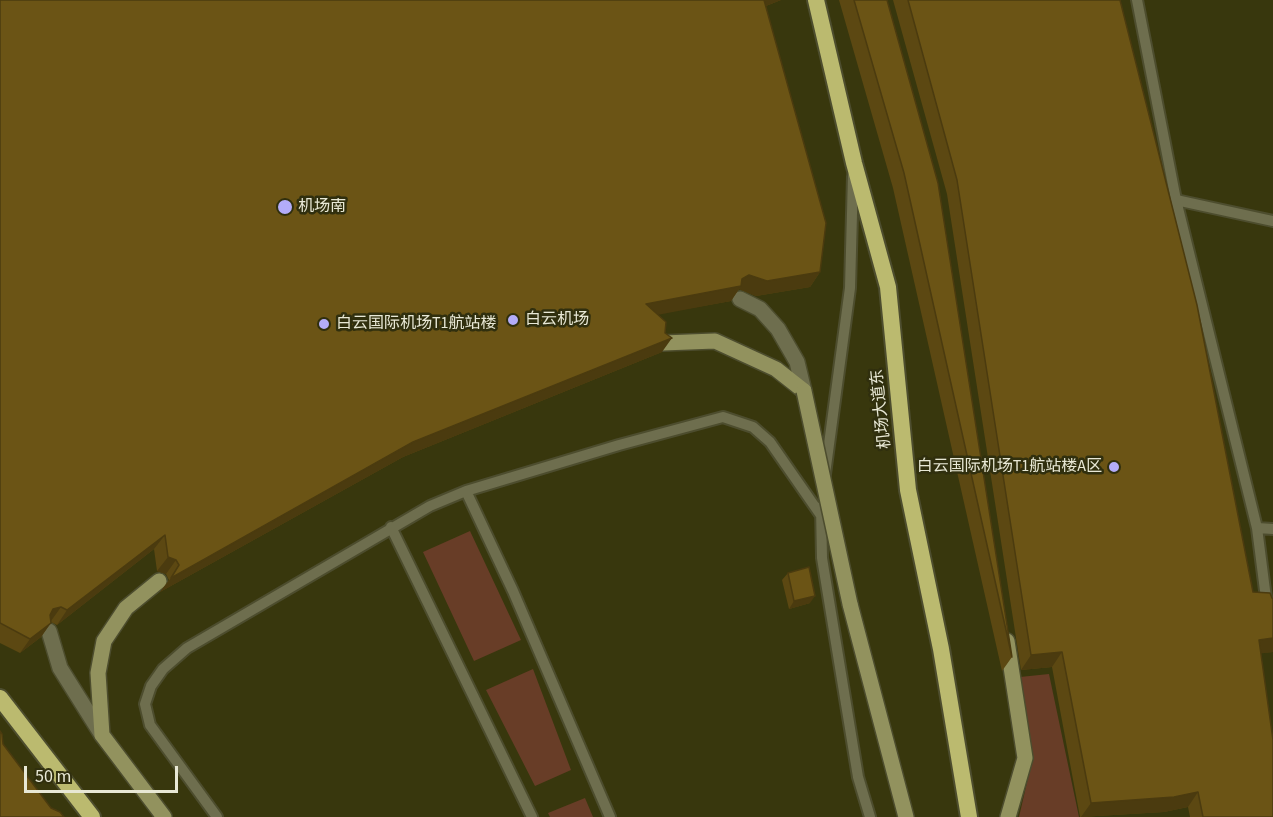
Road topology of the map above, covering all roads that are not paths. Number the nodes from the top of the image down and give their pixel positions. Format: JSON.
{"nodes":[{"id":1,"x":816,"y":0,"type":"edge"},
{"id":2,"x":1137,"y":0,"type":"edge"},
{"id":3,"x":854,"y":163,"type":"junction"},
{"id":4,"x":1176,"y":200,"type":"junction"},
{"id":5,"x":1273,"y":220,"type":"edge"},
{"id":6,"x":740,"y":299,"type":"edge"},
{"id":7,"x":663,"y":342,"type":"edge"},
{"id":8,"x":804,"y":391,"type":"junction"},
{"id":9,"x":466,"y":491,"type":"junction"},
{"id":10,"x":820,"y":514,"type":"junction"},
{"id":11,"x":391,"y":527,"type":"junction"},
{"id":12,"x":1257,"y":528,"type":"junction"},
{"id":13,"x":1273,"y":529,"type":"edge"},
{"id":14,"x":159,"y":581,"type":"dead end"},
{"id":15,"x":1267,"y":608,"type":"edge"},
{"id":16,"x":1005,"y":630,"type":"edge"},
{"id":17,"x":49,"y":631,"type":"edge"},
{"id":18,"x":0,"y":698,"type":"edge"},
{"id":19,"x":102,"y":735,"type":"junction"},
{"id":20,"x":92,"y":817,"type":"edge"},
{"id":21,"x":164,"y":817,"type":"edge"},
{"id":22,"x":218,"y":817,"type":"edge"},
{"id":23,"x":532,"y":817,"type":"edge"},
{"id":24,"x":610,"y":817,"type":"edge"},
{"id":25,"x":870,"y":817,"type":"edge"},
{"id":26,"x":906,"y":817,"type":"edge"},
{"id":27,"x":969,"y":817,"type":"edge"},
{"id":28,"x":1008,"y":817,"type":"edge"}],
"edges":[{"from":1,"to":3,"type":"highway","name":"机场大道东"},
{"from":2,"to":4,"type":"lane"},
{"from":3,"to":10,"type":"lane"},
{"from":3,"to":27,"type":"highway","name":"机场大道东"},
{"from":4,"to":5,"type":"lane"},
{"from":4,"to":12,"type":"lane"},
{"from":6,"to":8,"type":"street"},
{"from":7,"to":8,"type":"main road"},
{"from":8,"to":26,"type":"main road","bridge":true},
{"from":9,"to":10,"type":"lane"},
{"from":9,"to":11,"type":"lane"},
{"from":9,"to":24,"type":"lane"},
{"from":10,"to":25,"type":"lane"},
{"from":11,"to":22,"type":"lane"},
{"from":11,"to":23,"type":"lane"},
{"from":12,"to":13,"type":"lane"},
{"from":12,"to":15,"type":"lane"},
{"from":14,"to":19,"type":"main road"},
{"from":16,"to":28,"type":"main road"},
{"from":17,"to":19,"type":"street"},
{"from":18,"to":20,"type":"highway"},
{"from":19,"to":21,"type":"main road"}]}
